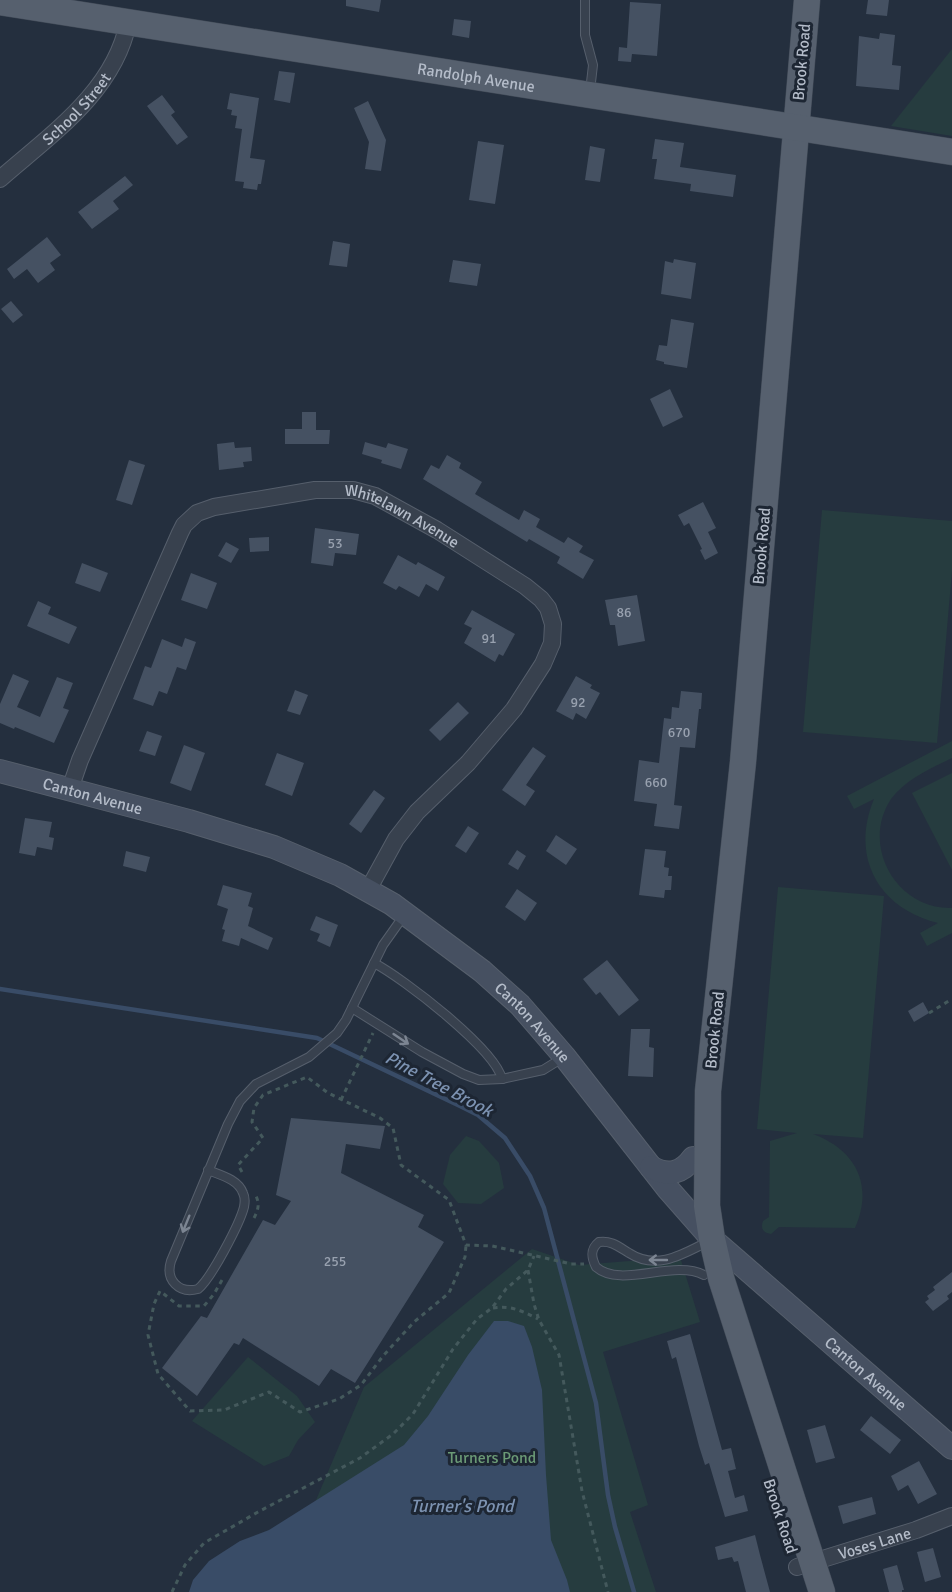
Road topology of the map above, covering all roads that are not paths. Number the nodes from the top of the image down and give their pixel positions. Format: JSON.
{"nodes":[{"id":1,"x":585,"y":0,"type":"edge"},
{"id":2,"x":807,"y":0,"type":"edge"},
{"id":3,"x":0,"y":2,"type":"edge"},
{"id":4,"x":128,"y":23,"type":"junction"},
{"id":5,"x":590,"y":95,"type":"junction"},
{"id":6,"x":796,"y":126,"type":"junction"},
{"id":7,"x":952,"y":152,"type":"edge"},
{"id":8,"x":0,"y":179,"type":"edge"},
{"id":9,"x":0,"y":771,"type":"edge"},
{"id":10,"x":70,"y":789,"type":"junction"},
{"id":11,"x":368,"y":890,"type":"junction"},
{"id":12,"x":405,"y":914,"type":"junction"},
{"id":13,"x":374,"y":963,"type":"junction"},
{"id":14,"x":352,"y":1008,"type":"junction"},
{"id":15,"x":564,"y":1056,"type":"junction"},
{"id":16,"x":502,"y":1079,"type":"junction"},
{"id":17,"x":708,"y":1091,"type":"junction"},
{"id":18,"x":693,"y":1158,"type":"junction"},
{"id":19,"x":651,"y":1167,"type":"junction"},
{"id":20,"x":208,"y":1170,"type":"junction"},
{"id":21,"x":694,"y":1220,"type":"junction"},
{"id":22,"x":704,"y":1243,"type":"junction"},
{"id":23,"x":704,"y":1275,"type":"junction"},
{"id":24,"x":952,"y":1448,"type":"edge"},
{"id":25,"x":952,"y":1516,"type":"edge"},
{"id":26,"x":805,"y":1565,"type":"junction"},
{"id":27,"x":805,"y":1592,"type":"edge"},
{"id":28,"x":822,"y":1592,"type":"edge"}],
"edges":[{"from":1,"to":5,"type":"lane"},
{"from":2,"to":6,"type":"main road","name":"Brook Road"},
{"from":3,"to":4,"type":"main road","name":"Randolph Avenue"},
{"from":4,"to":5,"type":"main road","name":"Randolph Avenue"},
{"from":4,"to":8,"type":"street","name":"School Street"},
{"from":5,"to":6,"type":"main road","name":"Randolph Avenue"},
{"from":6,"to":7,"type":"main road","name":"Randolph Avenue"},
{"from":6,"to":17,"type":"main road","name":"Brook Road"},
{"from":9,"to":10,"type":"street","name":"Canton Avenue"},
{"from":10,"to":11,"type":"street","name":"Canton Avenue"},
{"from":10,"to":11,"type":"street","name":"Whitelawn Avenue"},
{"from":11,"to":12,"type":"street","name":"Canton Avenue"},
{"from":12,"to":13,"type":"lane"},
{"from":12,"to":15,"type":"street","name":"Canton Avenue"},
{"from":13,"to":14,"type":"lane"},
{"from":13,"to":16,"type":"lane"},
{"from":14,"to":16,"type":"lane","one_way":true},
{"from":14,"to":20,"type":"lane"},
{"from":15,"to":16,"type":"lane"},
{"from":15,"to":19,"type":"street","name":"Canton Avenue"},
{"from":17,"to":18,"type":"main road","name":"Brook Road"},
{"from":17,"to":22,"type":"main road","name":"Brook Road"},
{"from":18,"to":19,"type":"street"},
{"from":18,"to":21,"type":"main road","name":"Brook Road"},
{"from":19,"to":21,"type":"street","name":"Canton Avenue"},
{"from":20,"to":20,"type":"lane","one_way":true},
{"from":21,"to":22,"type":"main road","name":"Brook Road"},
{"from":22,"to":23,"type":"main road","name":"Brook Road"},
{"from":22,"to":23,"type":"lane","one_way":true},
{"from":22,"to":24,"type":"street","name":"Canton Avenue"},
{"from":22,"to":26,"type":"main road","name":"Brook Road"},
{"from":23,"to":26,"type":"main road","name":"Brook Road"},
{"from":25,"to":26,"type":"street","name":"Voses Lane"},
{"from":26,"to":27,"type":"main road","name":"Brook Road"},
{"from":26,"to":28,"type":"main road","name":"Brook Road"}]}
